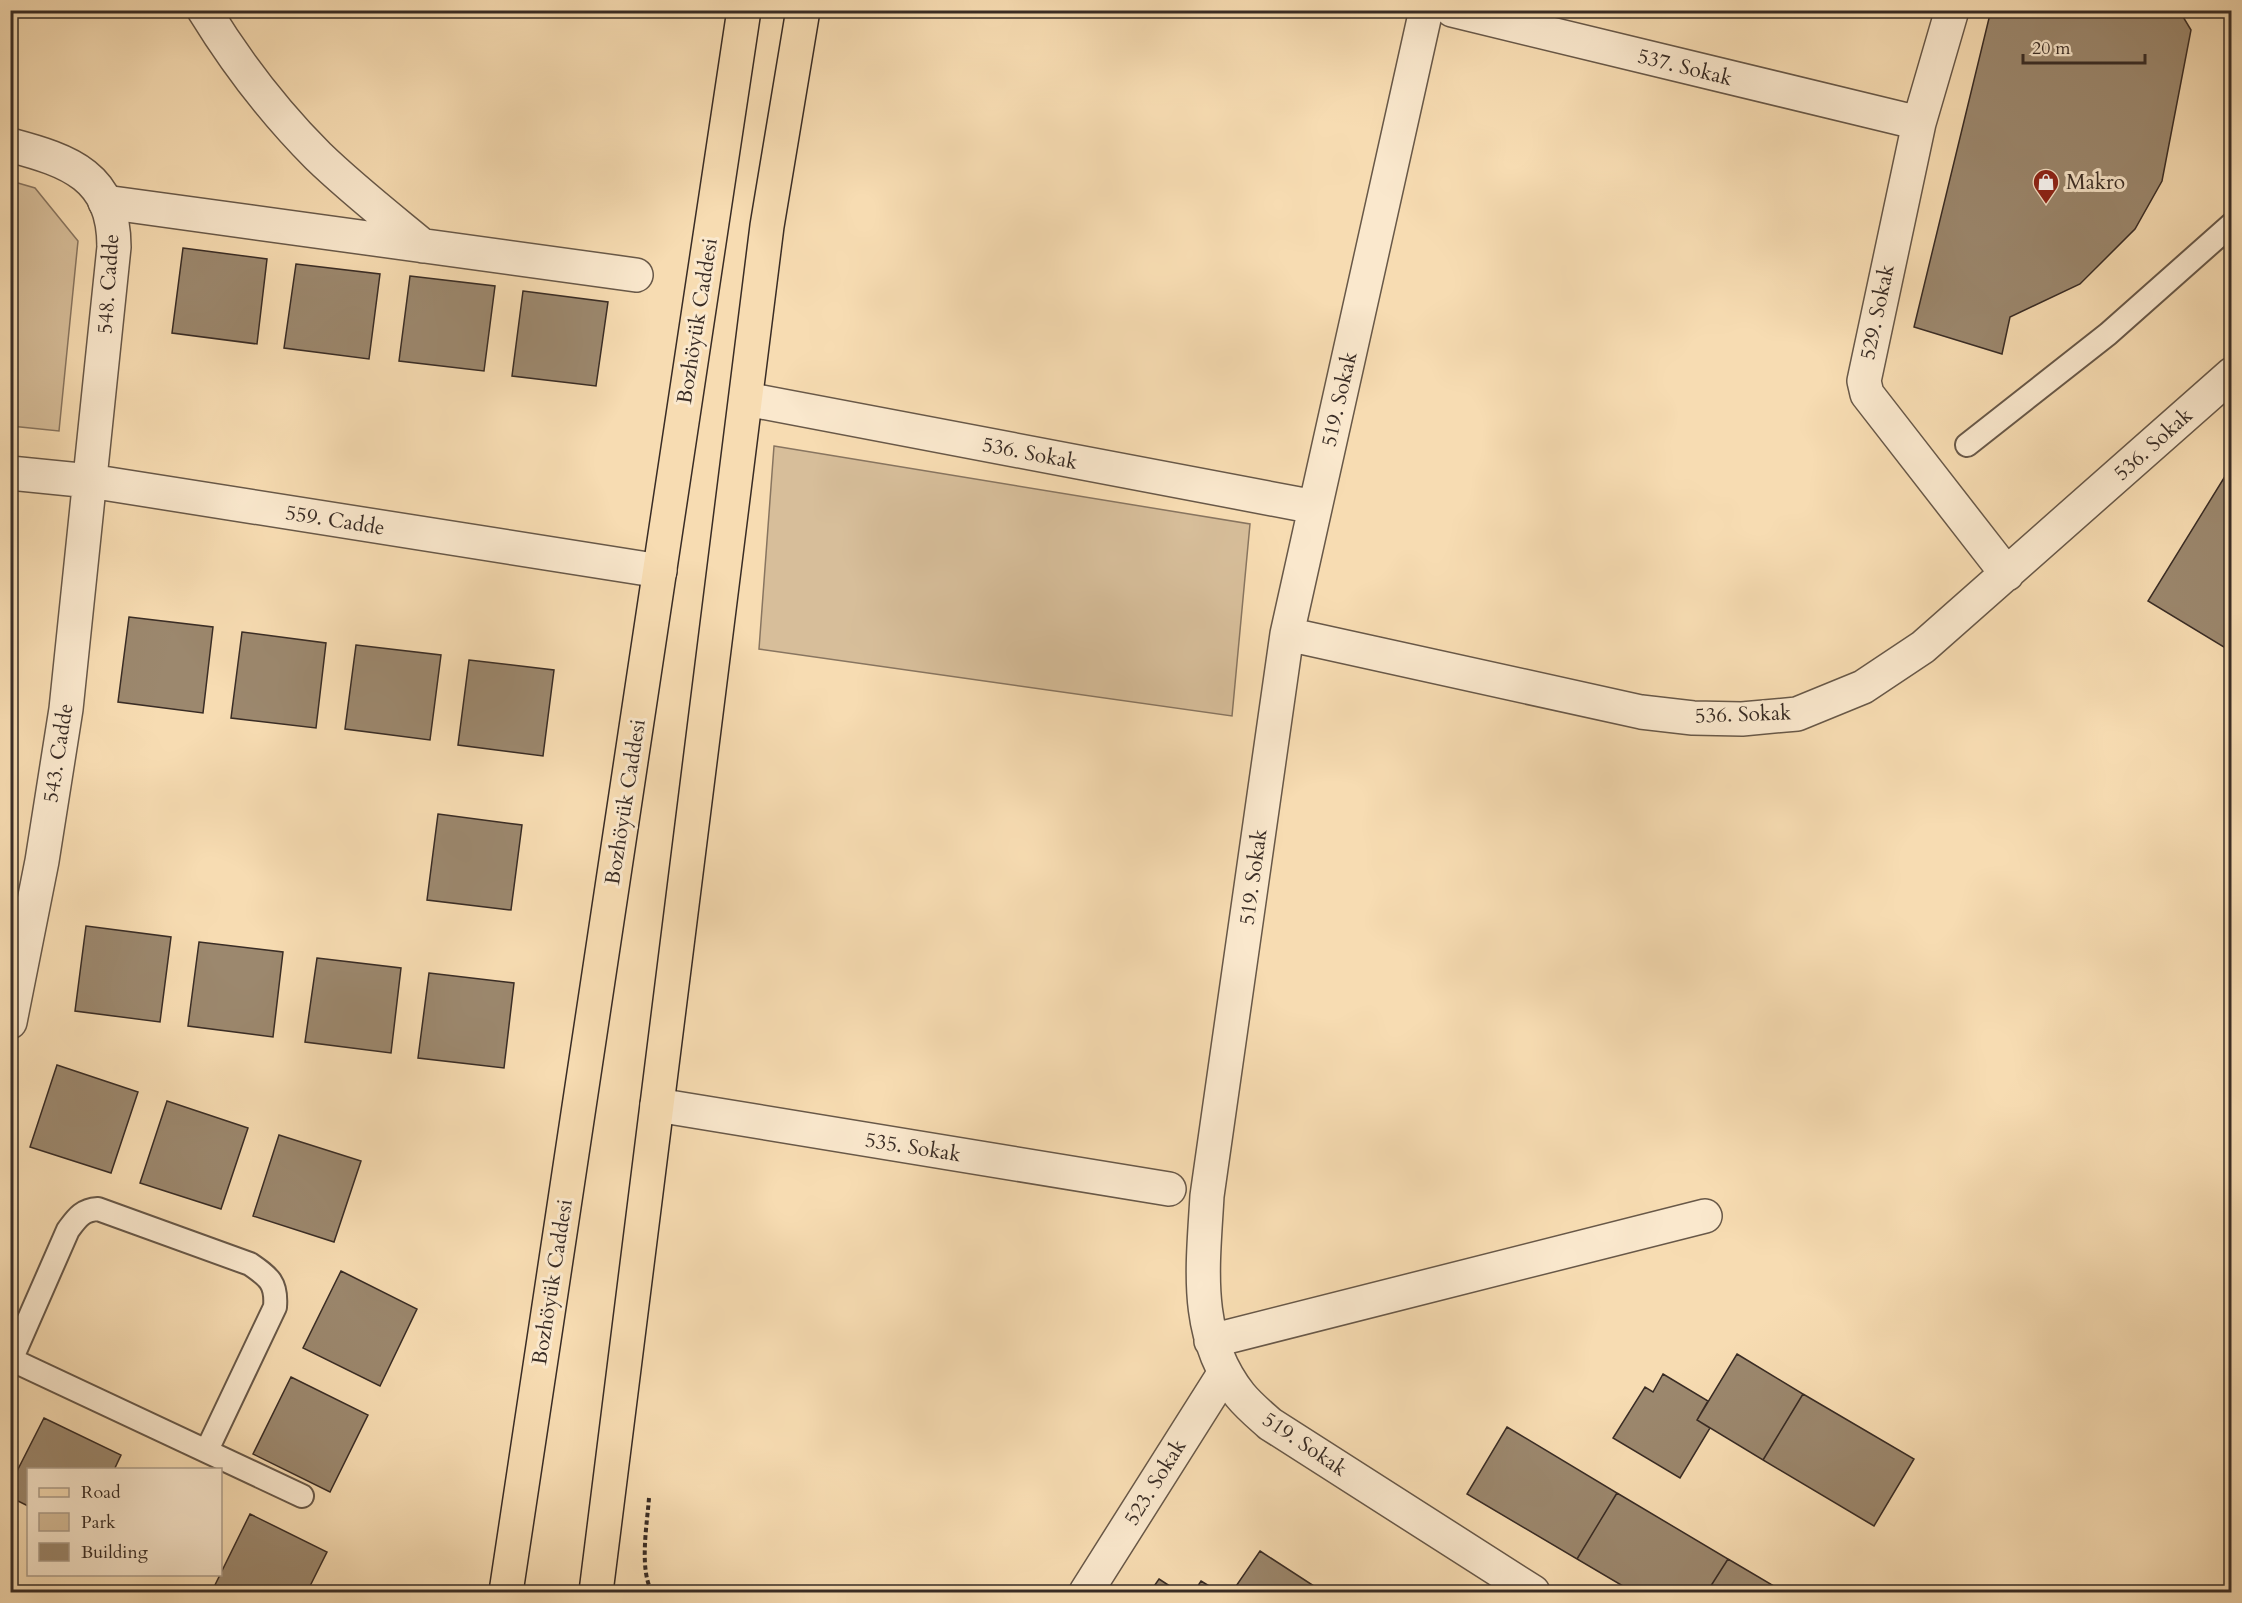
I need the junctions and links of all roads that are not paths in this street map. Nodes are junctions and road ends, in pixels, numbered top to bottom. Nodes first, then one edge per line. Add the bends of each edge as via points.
1 (204, 10) edge
2 (744, 10) edge
3 (803, 10) edge
4 (1426, 10) edge
5 (1452, 10) edge
6 (1953, 10) edge
7 (1919, 123) junction
8 (10, 145) edge
9 (105, 202) junction
10 (2232, 224) edge
11 (423, 246) junction
12 (636, 275) dead end
13 (2232, 374) edge
14 (746, 399) junction
15 (1967, 445) dead end
16 (10, 473) edge
17 (90, 481) junction
18 (1315, 507) junction
19 (660, 571) junction
20 (2007, 574) junction
21 (1287, 634) junction
22 (10, 1022) edge
23 (657, 1105) junction
24 (1169, 1189) dead end
25 (1705, 1216) dead end
26 (1211, 1341) junction
27 (11, 1359) edge
28 (1225, 1372) junction
29 (207, 1450) junction
30 (302, 1496) dead end
31 (506, 1593) edge
32 (596, 1593) edge
33 (1086, 1593) edge
34 (1533, 1593) edge

1 - 11 street via 255,82 317,155
2 - 19 main road, Bozhöyük Caddesi
3 - 14 main road via 767,226
4 - 18 street, 519. Sokak
5 - 7 street, 537. Sokak
6 - 7 street, 529. Sokak
7 - 20 street, 529. Sokak via 1864,381 1867,394
8 - 9 street, 548. Cadde via 72,165 90,180
9 - 11 street
9 - 17 street, 548. Cadde via 114,230 114,247
10 - 15 lane via 2108,334
11 - 12 street
13 - 20 street, 536. Sokak
14 - 18 street, 536. Sokak
14 - 23 main road
16 - 17 street, 559. Cadde
17 - 19 street, 559. Cadde
17 - 22 street, 543. Cadde via 66,708 42,861
18 - 21 street, 519. Sokak
19 - 31 main road, Bozhöyük Caddesi
20 - 21 street, 536. Sokak via 1923,647 1863,687 1797,714 1753,718 1694,718 1641,712
21 - 26 street, 519. Sokak via 1208,1196 1203,1274
23 - 24 street, 535. Sokak
23 - 32 main road
25 - 26 street
26 - 28 street, 519. Sokak
27 - 29 lane
27 - 29 lane via 69,1230 77,1217 88,1210 98,1209 250,1264 268,1277 276,1293 275,1307
28 - 33 street, 523. Sokak
28 - 34 street, 519. Sokak via 1241,1396 1270,1424
29 - 30 lane

